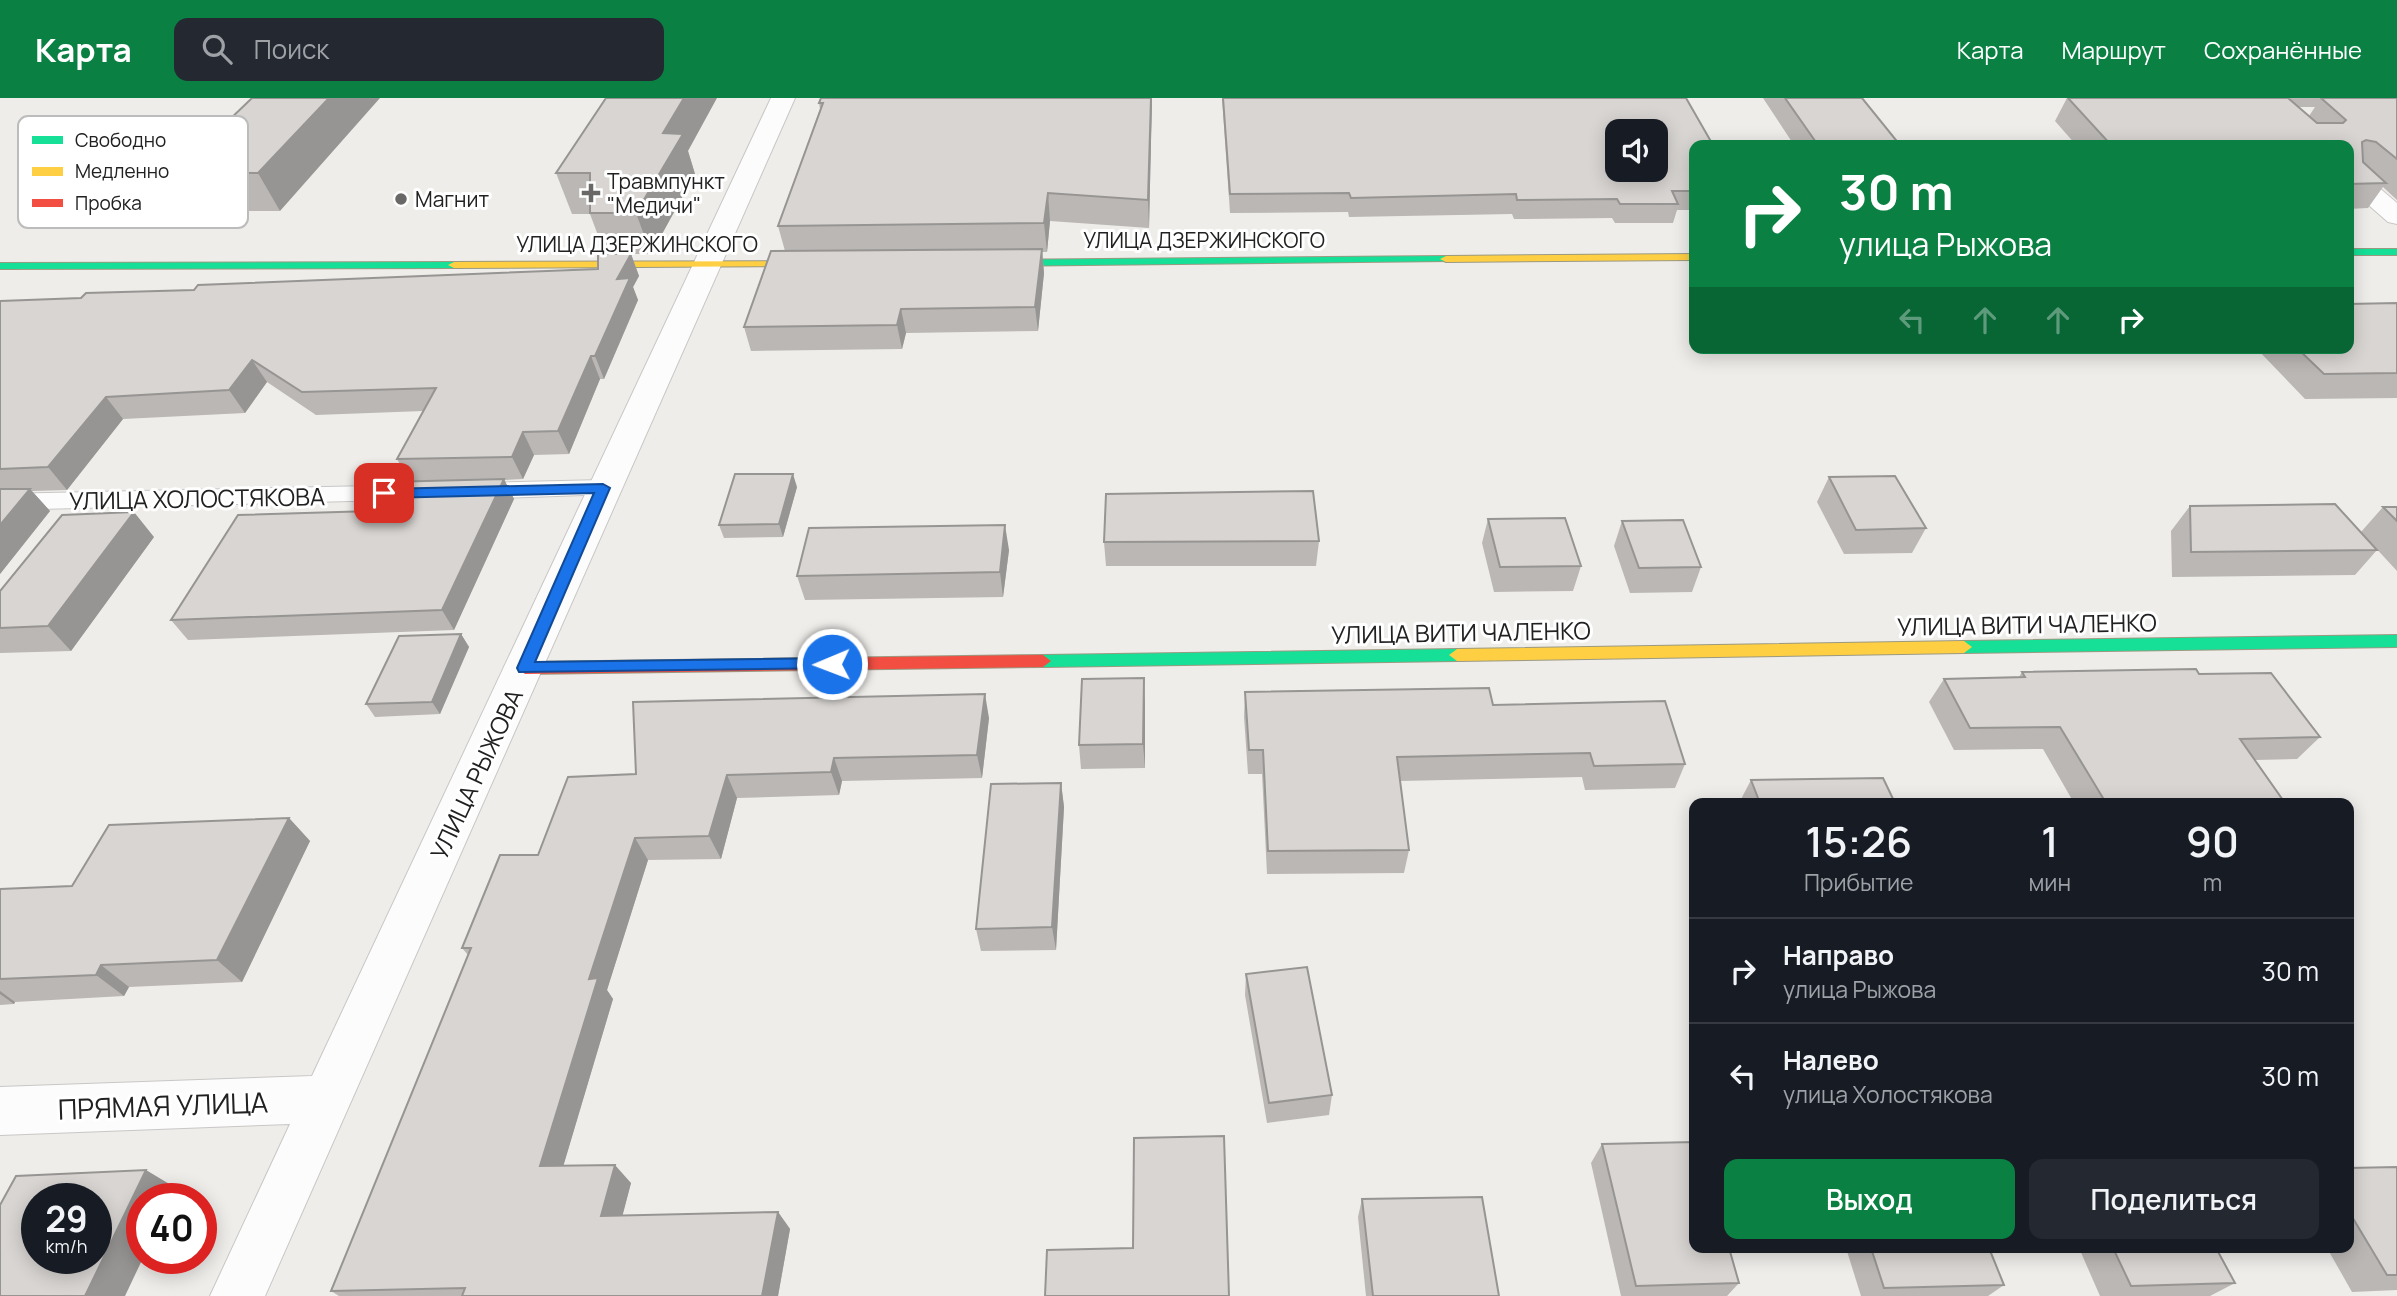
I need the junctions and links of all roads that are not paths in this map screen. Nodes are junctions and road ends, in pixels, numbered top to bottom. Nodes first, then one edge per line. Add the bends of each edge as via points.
1 (783, 98) edge
2 (2354, 179) edge
3 (2397, 216) edge
4 (2354, 252) edge
5 (2397, 252) edge
6 (1689, 257) edge
7 (970, 263) edge
8 (830, 264) edge
9 (705, 265) junction
10 (0, 266) edge
11 (603, 488) junction
12 (0, 502) edge
13 (2397, 641) edge
14 (525, 668) junction
15 (326, 1099) junction
16 (0, 1111) edge
17 (237, 1296) edge

1 - 9 street, УЛИЦА РЫЖОВА
2 - 3 street
4 - 5 street
6 - 7 street, УЛИЦА ДЗЕРЖИНСКОГО
8 - 9 street, УЛИЦА ДЗЕРЖИНСКОГО
9 - 10 street, УЛИЦА ДЗЕРЖИНСКОГО
9 - 11 street, УЛИЦА РЫЖОВА
11 - 12 lane, УЛИЦА ХОЛОСТЯКОВА
11 - 14 street, УЛИЦА РЫЖОВА
13 - 14 street, УЛИЦА ВИТИ ЧАЛЕНКО
14 - 15 street, УЛИЦА РЫЖОВА
15 - 16 street, ПРЯМАЯ УЛИЦА
15 - 17 street, УЛИЦА РЫЖОВА

